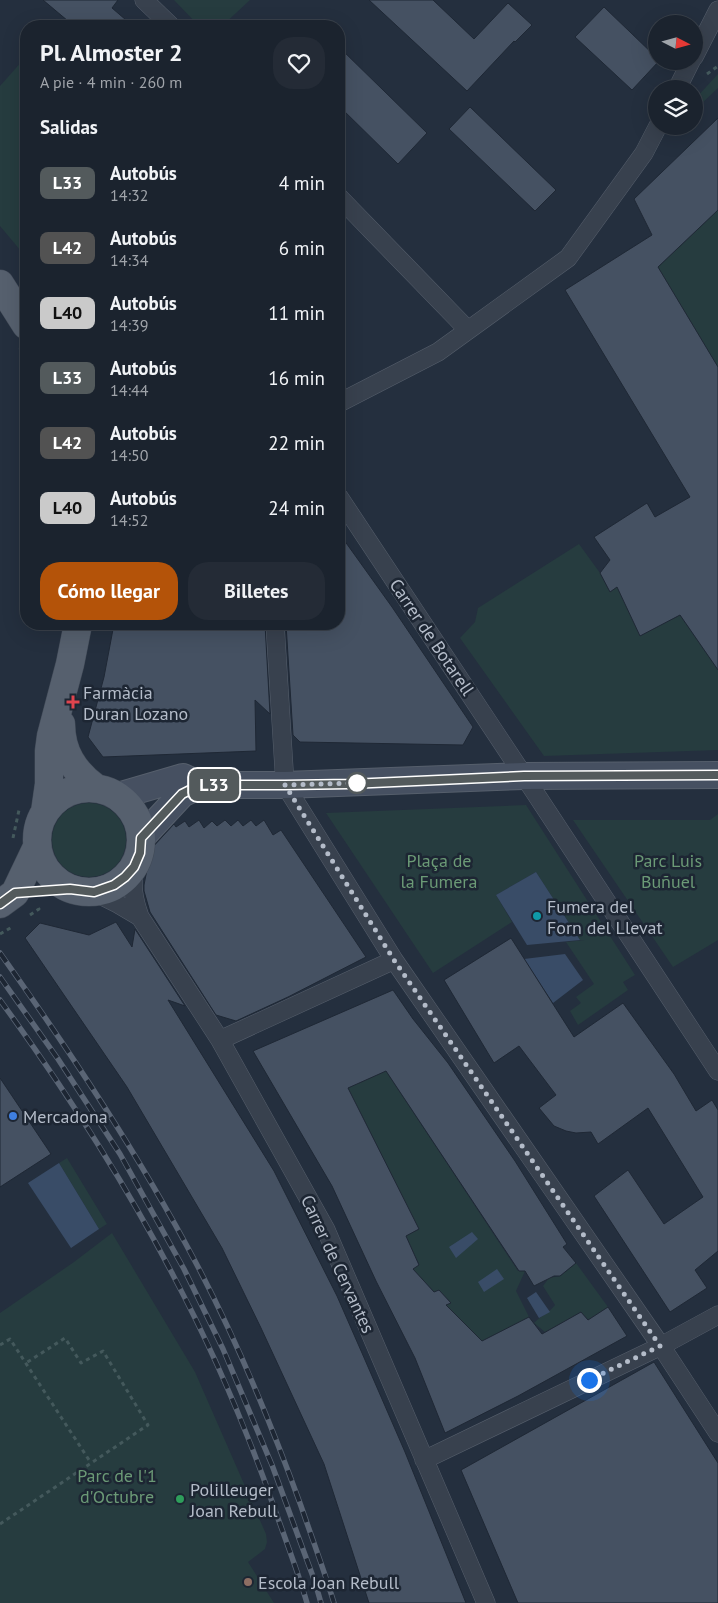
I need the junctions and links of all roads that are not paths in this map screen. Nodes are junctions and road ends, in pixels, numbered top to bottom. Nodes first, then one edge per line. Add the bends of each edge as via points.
1 (144, 0) edge
2 (718, 10) edge
3 (165, 20) edge
4 (703, 39) edge
5 (653, 135) edge
6 (345, 204) edge
7 (0, 284) edge
8 (20, 315) edge
9 (468, 330) junction
10 (345, 400) edge
11 (345, 506) edge
12 (77, 630) edge
13 (275, 630) edge
14 (62, 698) junction
15 (718, 775) edge
16 (524, 776) junction
17 (200, 785) junction
18 (285, 785) junction
19 (107, 792) junction
20 (45, 812) junction
21 (141, 838) junction
22 (36, 849) junction
23 (134, 867) junction
24 (82, 890) junction
25 (15, 904) edge
26 (140, 917) junction
27 (394, 960) junction
28 (220, 1040) junction
29 (718, 1071) edge
30 (718, 1315) edge
31 (660, 1346) junction
32 (718, 1433) edge
33 (424, 1460) junction
34 (486, 1603) edge

1 - 3 street
2 - 4 street
5 - 9 street via 644,153 568,258
6 - 9 street
7 - 8 main road
9 - 10 street via 438,352
11 - 16 street, Carrer de Botarell
12 - 14 main road
13 - 18 street
14 - 19 main road via 61,735 66,755 77,772
14 - 20 main road via 51,736
15 - 16 street
16 - 18 street
16 - 29 street, Carrer de Botarell
17 - 18 street
17 - 19 street via 183,777
17 - 21 street via 182,794
18 - 27 street
19 - 20 main road via 72,791 58,798
19 - 21 main road via 129,805 140,826
20 - 22 main road via 38,827
21 - 23 main road via 140,853
22 - 24 main road via 56,882
22 - 25 main road
23 - 24 main road via 114,885
23 - 26 street, Carrer de Cervantes via 132,890
24 - 25 main road
24 - 26 street, Carrer de Cervantes via 118,904
26 - 28 street, Carrer de Cervantes
27 - 28 street
27 - 31 street
28 - 33 street, Carrer de Cervantes via 326,1230
30 - 31 street
31 - 32 street
31 - 33 street
33 - 34 street, Carrer de Cervantes

